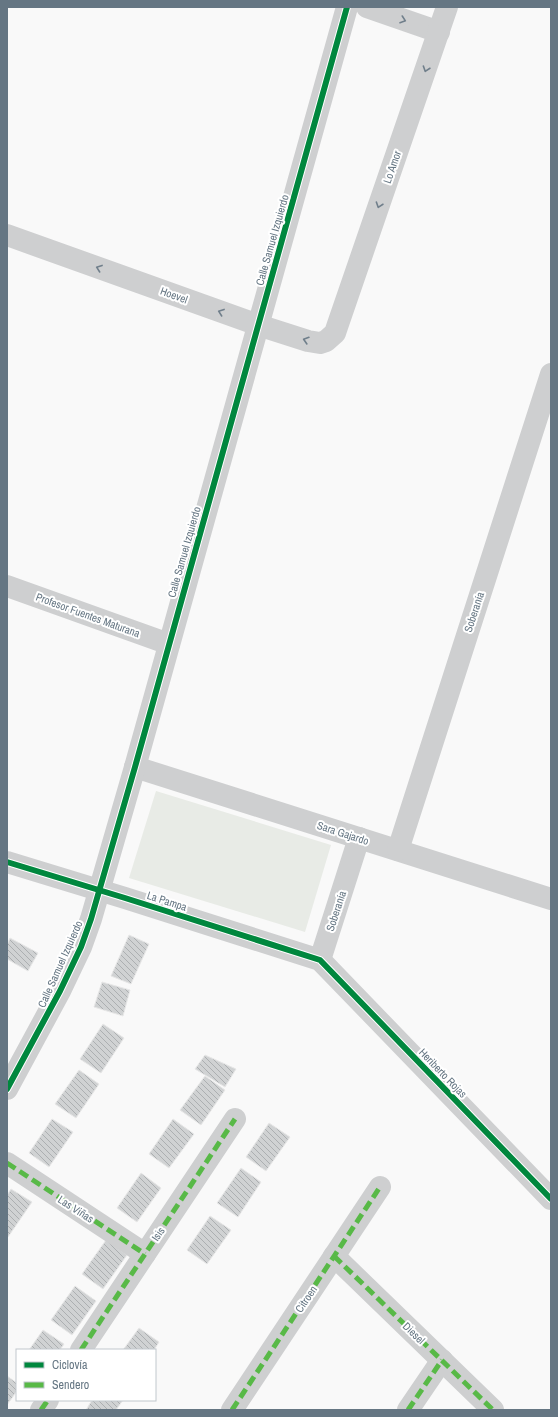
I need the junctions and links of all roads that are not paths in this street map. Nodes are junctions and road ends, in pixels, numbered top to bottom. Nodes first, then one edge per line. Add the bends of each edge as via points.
1 (347, 7) edge
2 (367, 7) edge
3 (447, 7) edge
4 (439, 32) junction
5 (7, 236) edge
6 (258, 325) junction
7 (337, 327) joint
8 (551, 374) edge
9 (7, 586) edge
10 (169, 644) junction
11 (135, 767) junction
12 (359, 838) junction
13 (398, 850) junction
14 (7, 862) edge
15 (100, 890) junction
16 (551, 899) edge
17 (320, 960) junction
18 (7, 1089) edge
19 (235, 1118) dead end
20 (7, 1164) edge
21 (380, 1187) dead end
22 (551, 1199) edge
23 (145, 1254) junction
24 (334, 1256) junction
25 (82, 1349) edge
26 (442, 1360) junction
27 (47, 1401) edge
28 (41, 1410) edge
29 (232, 1410) edge
30 (408, 1410) edge
31 (494, 1410) edge

1 - 6 street, Calle Samuel Izquierdo
2 -> 4 street
3 - 4 street, Lo Amor
4 -> 7 street, Lo Amor
6 -> 5 street, Hoevel
7 -> 6 street, Hoevel via 335,333 326,341 314,343
6 - 10 street, Calle Samuel Izquierdo
8 - 13 street, Soberanía
9 - 10 street, Profesor Fuentes Maturana
10 - 11 street, Calle Samuel Izquierdo
11 - 12 street, Sara Gajardo
11 - 15 street, Calle Samuel Izquierdo
12 - 13 street, Sara Gajardo
12 - 17 street, Soberanía
13 - 16 street, Sara Gajardo
14 - 15 street, La Pampa
15 - 17 street, La Pampa
15 - 18 street, Calle Samuel Izquierdo via 89,926 71,969
17 - 22 street, Heriberto Rojas
19 - 23 street, Isis
20 - 23 street, Las Viñas
21 - 24 street, Citroen
23 - 25 street, Isis
24 - 26 street, Diesel
24 - 29 street, Citroen
26 - 30 street
26 - 31 street, Diesel
27 - 28 street

